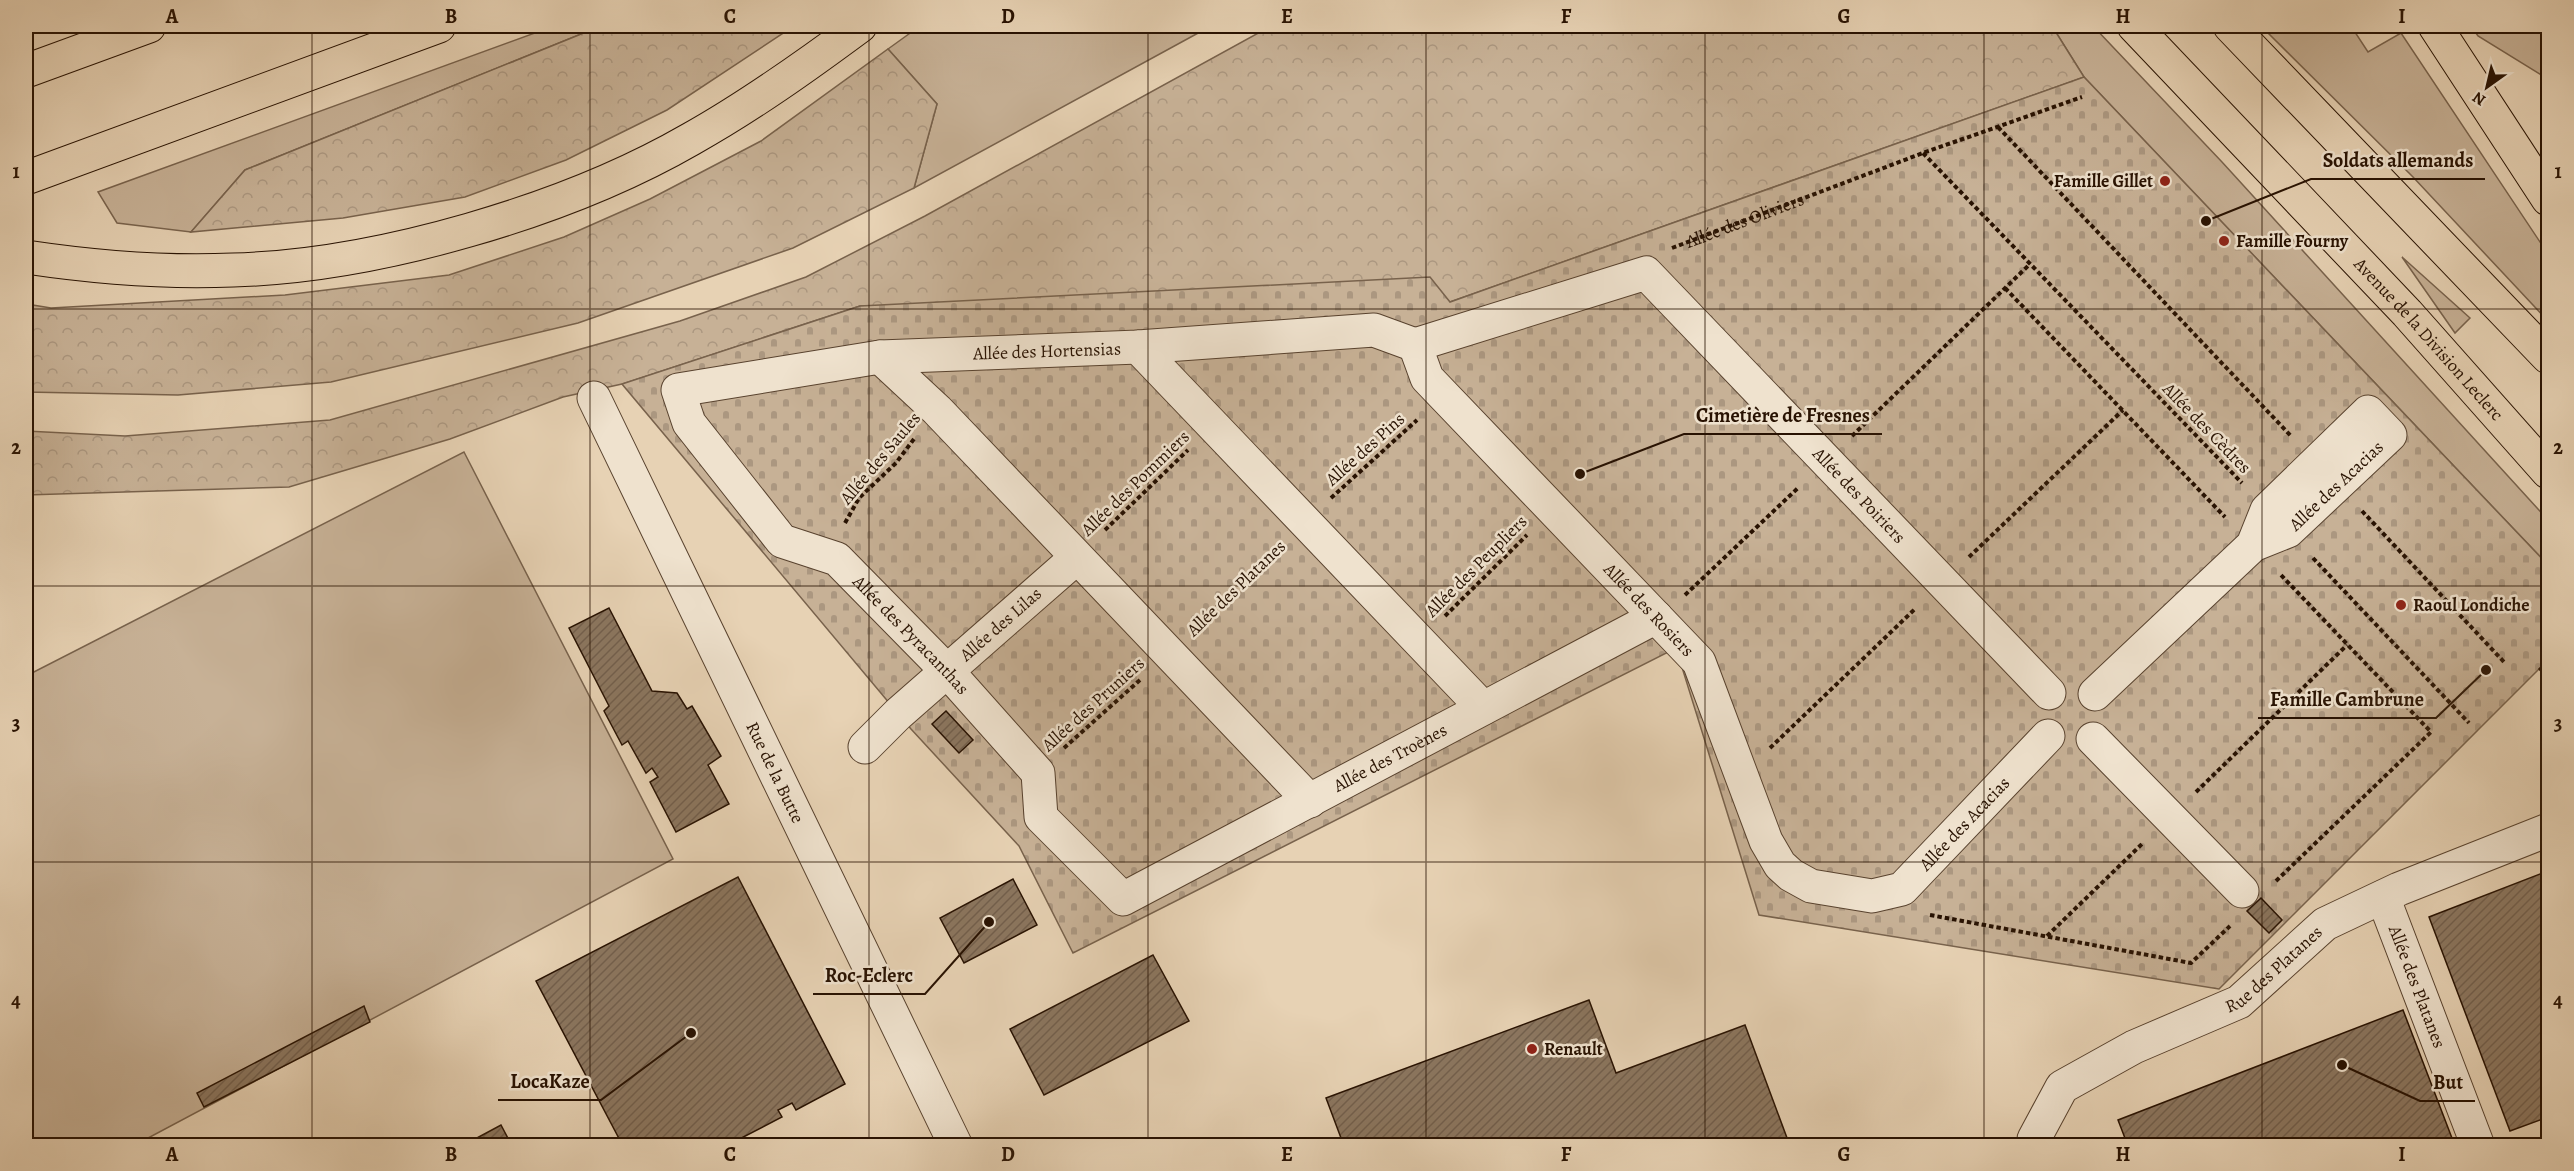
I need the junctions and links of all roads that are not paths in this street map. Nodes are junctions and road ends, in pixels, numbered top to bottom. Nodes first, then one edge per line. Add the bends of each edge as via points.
1 (149, 26) edge
2 (439, 26) edge
3 (860, 26) edge
4 (2134, 26) edge
5 (2230, 26) edge
6 (2435, 26) edge
7 (26, 71) edge
8 (26, 178) edge
9 (2548, 199) edge
10 (26, 257) edge
11 (1414, 345) junction
12 (1138, 347) junction
13 (880, 357) junction
14 (2548, 357) edge
15 (678, 390) joint
16 (594, 398) dead end
17 (2548, 472) edge
18 (2278, 521) junction
19 (1076, 558) junction
20 (1656, 617) junction
21 (948, 672) junction
22 (2049, 693) junction
23 (2095, 694) junction
24 (1483, 708) junction
25 (2048, 736) junction
26 (2093, 739) junction
27 (865, 747) dead end
28 (1310, 801) junction
29 (2548, 830) edge
30 (1872, 896) joint
31 (2383, 897) junction
32 (1123, 899) joint
33 (2248, 900) road end
34 (956, 1146) edge
35 (2035, 1146) edge
36 (2478, 1146) edge

1 - 7 highway
2 - 8 highway
3 - 10 highway via 690,140 542,206 466,230 309,263 233,270 126,268
4 - 17 highway, Avenue de la Division Leclerc via 2407,313
5 - 14 highway
6 - 9 highway
11 - 12 street, Allée des Hortensias via 1374,330
11 - 20 street, Allée des Rosiers via 1427,378
11 - 22 street, Allée des Poiriers via 1646,273
12 - 13 street, Allée des Hortensias
12 - 24 street
13 - 15 street, Allée des Hortensias
13 - 19 street via 937,410
15 - 21 street, Allée des Pyracanthas via 689,423 782,541 837,559
16 - 34 street, Rue de la Butte
18 - 18 street, Allée des Acacias via 2316,463 2368,412 2390,435 2338,486
18 - 23 street, Allée des Acacias
19 - 21 street, Allée des Lilas
19 - 28 street
20 - 24 street, Allée des Troènes
20 - 30 street, Allée des Rosiers via 1698,662 1766,841 1780,865 1811,886
21 - 27 street, Allée des Lilas
21 - 32 street, Allée des Pyracanthas via 1038,773 1041,817
22 - 23 street via 2067,683 2078,683
22 - 25 street via 2040,719
23 - 26 street via 2103,713
24 - 28 street, Allée des Troènes
25 - 26 street via 2067,746
25 - 30 street, Allée des Acacias via 1902,889
26 - 33 street
28 - 32 street, Allée des Troènes
29 - 31 street, Rue des Platanes
31 - 35 street, Rue des Platanes via 2325,924 2239,1002 2134,1047 2062,1087 2034,1139
31 - 36 street, Allée des Platanes

